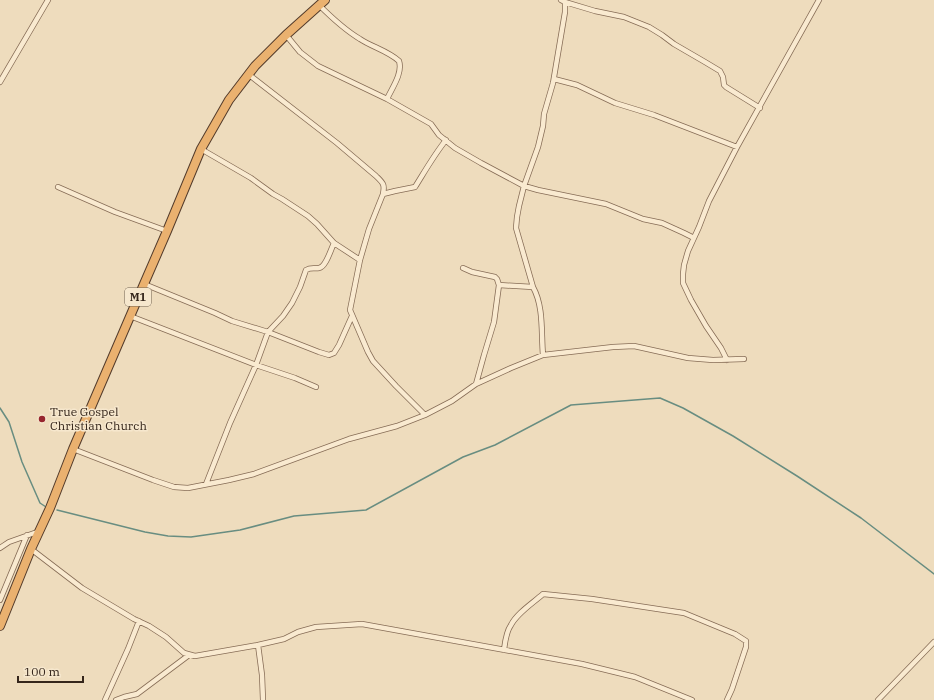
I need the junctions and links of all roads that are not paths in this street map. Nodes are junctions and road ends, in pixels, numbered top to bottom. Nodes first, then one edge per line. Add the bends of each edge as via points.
1 (48, 0) edge
2 (819, 0) edge
3 (563, 1) edge
4 (322, 3) edge
5 (286, 34) junction
6 (248, 74) junction
7 (554, 78) junction
8 (0, 82) edge
9 (387, 99) junction
10 (760, 108) junction
11 (446, 140) junction
12 (737, 147) junction
13 (201, 149) junction
14 (524, 186) junction
15 (58, 188) dead end
16 (383, 194) junction
17 (167, 231) junction
18 (694, 238) junction
19 (334, 243) junction
20 (360, 260) junction
21 (463, 268) dead end
22 (144, 284) junction
23 (499, 285) junction
24 (533, 287) junction
25 (130, 316) junction
26 (352, 316) junction
27 (268, 332) junction
28 (543, 355) junction
29 (744, 358) dead end
30 (727, 360) junction
31 (256, 365) junction
32 (476, 384) junction
33 (316, 386) dead end
34 (425, 415) junction
35 (73, 449) junction
36 (206, 484) junction
37 (40, 530) junction
38 (27, 535) junction
39 (0, 548) edge
40 (31, 549) junction
41 (0, 600) edge
42 (139, 621) junction
43 (0, 626) edge
44 (934, 642) edge
45 (258, 645) junction
46 (504, 650) junction
47 (189, 655) junction
48 (105, 700) edge
49 (116, 700) edge
50 (263, 700) edge
51 (692, 700) edge
52 (727, 700) edge
53 (878, 700) edge

1 - 8 street
2 - 10 street
3 - 7 street via 565,12
3 - 10 street via 624,17 649,27 720,71 726,87
4 - 5 highway, M1
4 - 9 street via 339,24 399,61 399,73
5 - 6 highway, M1
5 - 9 street via 300,52 318,66
6 - 13 highway, M1 via 229,100
6 - 16 street via 376,176 384,187
7 - 12 street
7 - 14 street via 538,147
9 - 11 street via 431,124
10 - 12 street
11 - 14 street via 455,148
11 - 16 street via 416,187
12 - 18 street via 708,201
13 - 17 highway, M1
13 - 19 street via 308,216
14 - 18 street via 606,204 643,219 662,223
14 - 24 street via 516,228
15 - 17 street
16 - 20 street
17 - 22 highway, M1
18 - 30 street via 684,265 683,283
19 - 20 street
19 - 27 street via 322,267 306,270 292,303
20 - 26 street via 350,305
21 - 23 street via 495,277
22 - 25 highway, M1
22 - 27 street via 232,322
23 - 24 street
23 - 32 street via 494,322
24 - 28 street via 540,307
25 - 31 street
25 - 35 highway, M1
26 - 27 street via 334,353 329,355
26 - 34 street via 373,361
27 - 31 street
28 - 30 street via 634,346 688,358
28 - 32 street
29 - 30 street
31 - 33 street
31 - 36 street
32 - 34 street
34 - 36 street via 397,426 349,439 254,474
35 - 36 street via 174,487 188,488
35 - 37 highway, M1
37 - 38 street
37 - 40 highway, M1
38 - 39 street
38 - 41 street
40 - 42 street via 82,588
40 - 43 highway, M1
42 - 47 street
42 - 48 street
44 - 53 street
45 - 46 street via 316,627 362,624
45 - 47 street
45 - 50 street
46 - 51 street via 635,676
46 - 52 street via 510,625 543,594 684,613 746,641
47 - 49 street via 137,694

